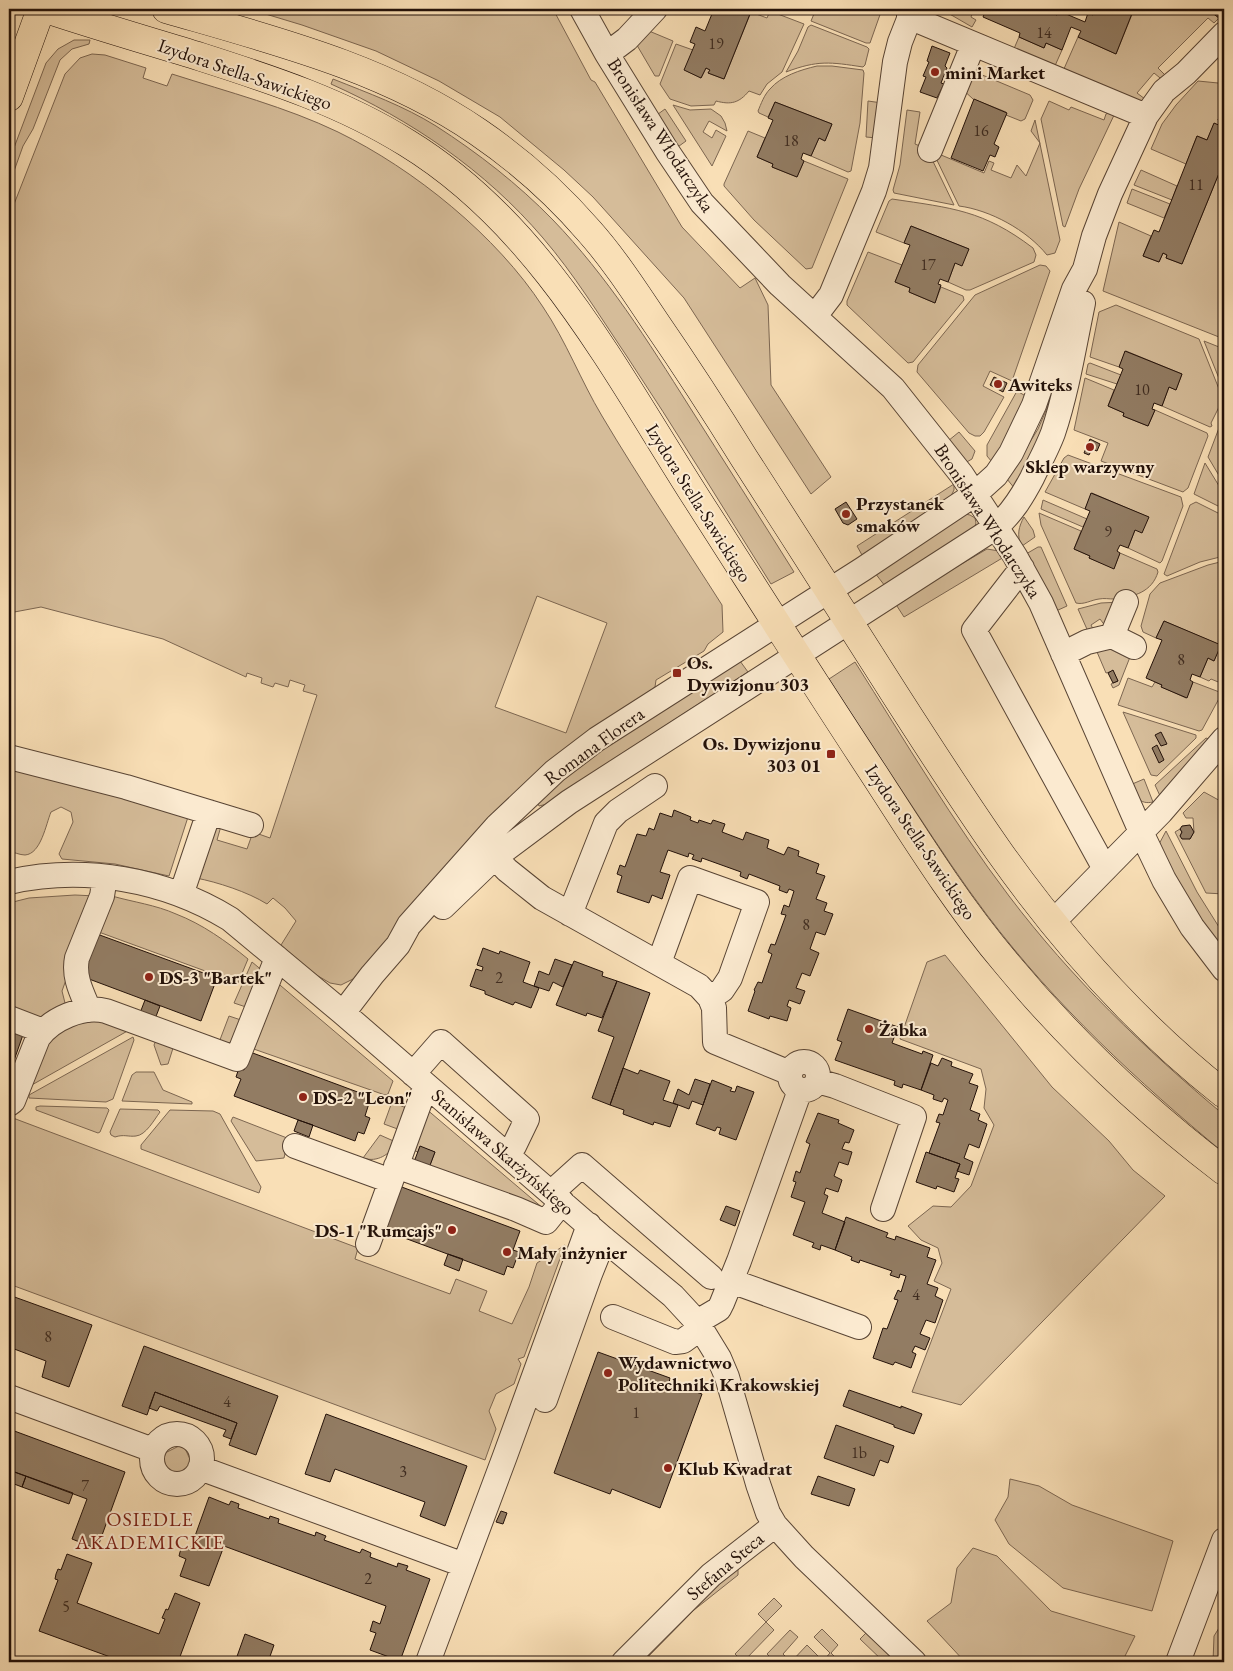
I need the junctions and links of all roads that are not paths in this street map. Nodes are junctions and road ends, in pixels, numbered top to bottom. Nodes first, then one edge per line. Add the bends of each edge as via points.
1 (41, 9) edge
2 (46, 9) edge
3 (166, 9) edge
4 (582, 9) edge
5 (655, 9) edge
6 (911, 13) edge
7 (1224, 34) edge
8 (973, 44) junction
9 (608, 54) junction
10 (9, 98) edge
11 (1146, 116) junction
12 (930, 150) dead end
13 (1085, 270) junction
14 (815, 316) junction
15 (975, 494) junction
16 (996, 527) junction
17 (1022, 568) junction
18 (828, 590) junction
19 (1126, 602) dead end
20 (848, 622) junction
21 (776, 623) junction
22 (1112, 636) junction
23 (1134, 647) dead end
24 (1062, 654) junction
25 (797, 655) junction
26 (1224, 738) edge
27 (9, 757) edge
28 (654, 786) dead end
29 (209, 812) junction
30 (251, 824) dead end
31 (1142, 832) junction
32 (494, 857) junction
33 (1105, 869) junction
34 (105, 877) junction
35 (9, 882) edge
36 (181, 895) junction
37 (570, 914) junction
38 (1053, 922) junction
39 (277, 958) junction
40 (659, 963) junction
41 (1224, 969) edge
42 (710, 998) junction
43 (89, 1010) junction
44 (343, 1013) junction
45 (9, 1018) edge
46 (43, 1031) junction
47 (420, 1080) junction
48 (802, 1081) junction
49 (1224, 1094) edge
50 (9, 1104) edge
51 (295, 1146) dead end
52 (507, 1155) junction
53 (1224, 1171) edge
54 (393, 1173) junction
55 (556, 1197) junction
56 (883, 1209) dead end
57 (596, 1232) junction
58 (368, 1244) dead end
59 (721, 1279) junction
60 (613, 1317) dead end
61 (699, 1325) junction
62 (859, 1327) dead end
63 (9, 1397) edge
64 (545, 1400) dead end
65 (153, 1450) junction
66 (200, 1468) junction
67 (774, 1525) junction
68 (1224, 1540) edge
69 (464, 1565) junction
70 (428, 1662) edge
71 (624, 1662) edge
72 (914, 1662) edge
73 (1178, 1662) edge

1 - 10 main road
2 - 21 main road, Izydora Stella-Sawickiego via 276,81 344,108 408,143 478,197 528,247 581,316
3 - 18 main road, Izydora Stella-Sawickiego via 279,42 390,83 480,133 539,180 590,232 636,292
4 - 9 street, Bronisława Włodarczyka
5 - 9 street
6 - 8 street
6 - 14 street via 900,42 881,168 874,192 831,295
7 - 11 street via 1164,91
8 - 11 street
8 - 12 street
9 - 14 street, Bronisława Włodarczyka via 702,203 780,285
11 - 13 street via 1110,194
13 - 15 street, Romana Florera via 1074,288 1044,380 1011,452 996,474
13 - 16 street, Romana Florera via 1085,291 1062,404 1052,435 1018,502
14 - 15 street, Bronisława Włodarczyka via 893,388
15 - 16 street, Bronisława Włodarczyka
15 - 18 street, Romana Florera
16 - 17 street, Bronisława Włodarczyka
16 - 20 street, Romana Florera
17 - 24 street, Bronisława Włodarczyka
17 - 33 street via 974,630
18 - 20 main road, Izydora Stella-Sawickiego
18 - 21 street, Romana Florera
19 - 22 street
20 - 25 street, Romana Florera
20 - 38 main road, Izydora Stella-Sawickiego via 1000,854
21 - 25 main road, Izydora Stella-Sawickiego
21 - 32 street, Romana Florera via 581,750 555,771 497,826
22 - 23 street
22 - 24 street
24 - 31 street, Bronisława Włodarczyka
25 - 32 street, Romana Florera via 569,802
25 - 53 main road, Izydora Stella-Sawickiego via 945,882 1005,962 1108,1073
26 - 31 street
27 - 29 street
28 - 37 street via 606,823
29 - 30 street
29 - 36 street
31 - 33 street
31 - 41 street, Bronisława Włodarczyka via 1174,899
32 - 37 street via 536,893
32 - 44 street, Romana Florera via 417,932 398,945
33 - 38 street
34 - 35 street, Stanisława Skarżyńskiego via 48,876
34 - 36 street, Stanisława Skarżyńskiego via 129,880
34 - 43 street via 102,896 75,966 78,984
36 - 39 street, Stanisława Skarżyńskiego via 230,919
37 - 40 street
38 - 49 main road, Izydora Stella-Sawickiego via 1145,1024
39 - 43 street via 237,1059 106,1011
39 - 44 street, Stanisława Skarżyńskiego
40 - 42 street via 699,986
40 - 42 street via 690,878 758,902 730,978 722,990
42 - 48 street via 714,1008 715,1042
43 - 46 street via 63,1018
44 - 47 street, Stanisława Skarżyńskiego
45 - 46 street
46 - 50 street
47 - 52 street, Stanisława Skarżyńskiego
47 - 52 street via 440,1042 527,1119
47 - 54 street
48 - 56 street via 835,1086 914,1116
48 - 59 street
51 - 54 street
52 - 55 street, Stanisława Skarżyńskiego
54 - 55 street via 546,1222
54 - 58 street
55 - 57 street, Stanisława Skarżyńskiego
55 - 59 street via 582,1165
57 - 61 street, Stanisława Skarżyńskiego via 673,1296
57 - 64 street via 590,1274
57 - 69 street
59 - 61 street via 719,1309
59 - 62 street
60 - 61 street via 675,1342 683,1341
61 - 67 street, Stanisława Skarżyńskiego via 727,1377 758,1484
63 - 65 street
65 - 66 street via 155,1470 168,1482 186,1482
65 - 66 street via 160,1440 183,1435 197,1445 202,1456
66 - 69 street
67 - 71 street, Stefana Steca via 711,1575
67 - 72 street, Stefana Steca via 798,1552
68 - 73 street
69 - 70 street

